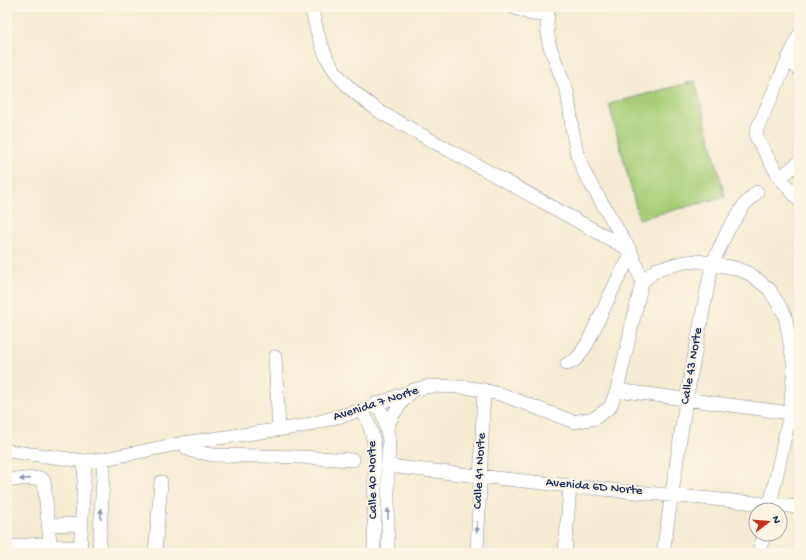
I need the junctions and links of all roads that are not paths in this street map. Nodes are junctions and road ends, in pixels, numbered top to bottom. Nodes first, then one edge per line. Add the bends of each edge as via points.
1 (311, 7) edge
2 (513, 7) edge
3 (547, 11) edge
4 (799, 35) edge
5 (788, 58) junction
6 (799, 70) edge
7 (799, 162) edge
8 (780, 178) junction
9 (757, 192) dead end
10 (799, 200) edge
11 (631, 252) junction
12 (712, 264) junction
13 (642, 282) junction
14 (275, 356) dead end
15 (567, 364) dead end
16 (413, 390) junction
17 (484, 390) junction
18 (617, 390) junction
19 (686, 400) junction
20 (377, 403) junction
21 (362, 410) junction
22 (795, 413) edge
23 (387, 428) junction
24 (279, 429) junction
25 (183, 443) junction
26 (7, 451) edge
27 (104, 459) junction
28 (353, 460) dead end
29 (85, 461) junction
30 (388, 466) junction
31 (479, 477) junction
32 (7, 480) edge
33 (161, 482) dead end
34 (570, 486) junction
35 (672, 494) junction
36 (771, 502) edge
37 (748, 504) edge
38 (788, 507) edge
39 (799, 507) edge
40 (82, 524) junction
41 (48, 525) junction
42 (762, 542) edge
43 (7, 547) edge
44 (50, 550) edge
45 (80, 551) edge
46 (100, 553) edge
47 (155, 553) edge
48 (374, 553) edge
49 (388, 553) edge
50 (476, 553) edge
51 (565, 553) edge
52 (663, 553) edge
53 (759, 553) edge

1 - 11 street via 329,62 339,78 362,99 382,113
2 - 3 street via 531,14
3 - 11 street via 549,44 567,92 577,154 585,174
4 - 5 street
5 - 6 street
5 - 8 street via 756,136
7 - 8 street
8 - 10 street
9 - 12 street, Calle 43 Norte via 744,205 728,230
11 - 13 street
11 - 15 street via 586,344 579,356
12 - 13 street via 685,262 657,269
12 - 19 street, Calle 43 Norte
12 - 22 street via 750,274 769,289 785,315 794,366
13 - 18 street, Avenida 7 Norte
14 - 24 street
16 - 17 street, Avenida 7 Norte via 430,386 463,386
16 - 20 street, Avenida 7 Norte
16 - 23 street, Calle 40 Norte via 396,408
17 - 18 street, Avenida 7 Norte via 574,422 595,418 610,407
17 - 31 street, Calle 41 Norte
18 - 19 street
19 - 22 street
19 - 35 street, Calle 43 Norte
20 - 21 street, Avenida 7 Norte
20 - 23 street, Calle 40 Norte
21 - 24 street, Avenida 7 Norte via 304,426
21 - 48 street, Calle 40 Norte via 368,420 375,449
22 - 36 street
23 - 30 street, Calle 40 Norte
24 - 25 street, Avenida 7 Norte
25 - 27 street, Avenida 7 Norte
25 - 28 street via 192,451 212,455
26 - 29 street, Avenida 7 Norte
27 - 29 street, Avenida 7 Norte
46 -> 27 street
29 - 40 street
30 - 31 street, Avenida 6D Norte
49 -> 30 street, Calle 40 Norte
31 - 34 street, Avenida 6D Norte
31 -> 50 street, Calle 41 Norte
41 -> 32 street via 42,479
33 - 47 street
34 - 35 street, Avenida 6D Norte
34 - 51 street
35 - 37 street, Avenida 6D Norte
35 - 52 street, Calle 43 Norte
38 - 39 street, Avenida 6D Norte
40 - 41 street
40 - 45 street
41 - 44 street
42 - 53 street
43 - 44 street via 39,544
44 - 45 street

